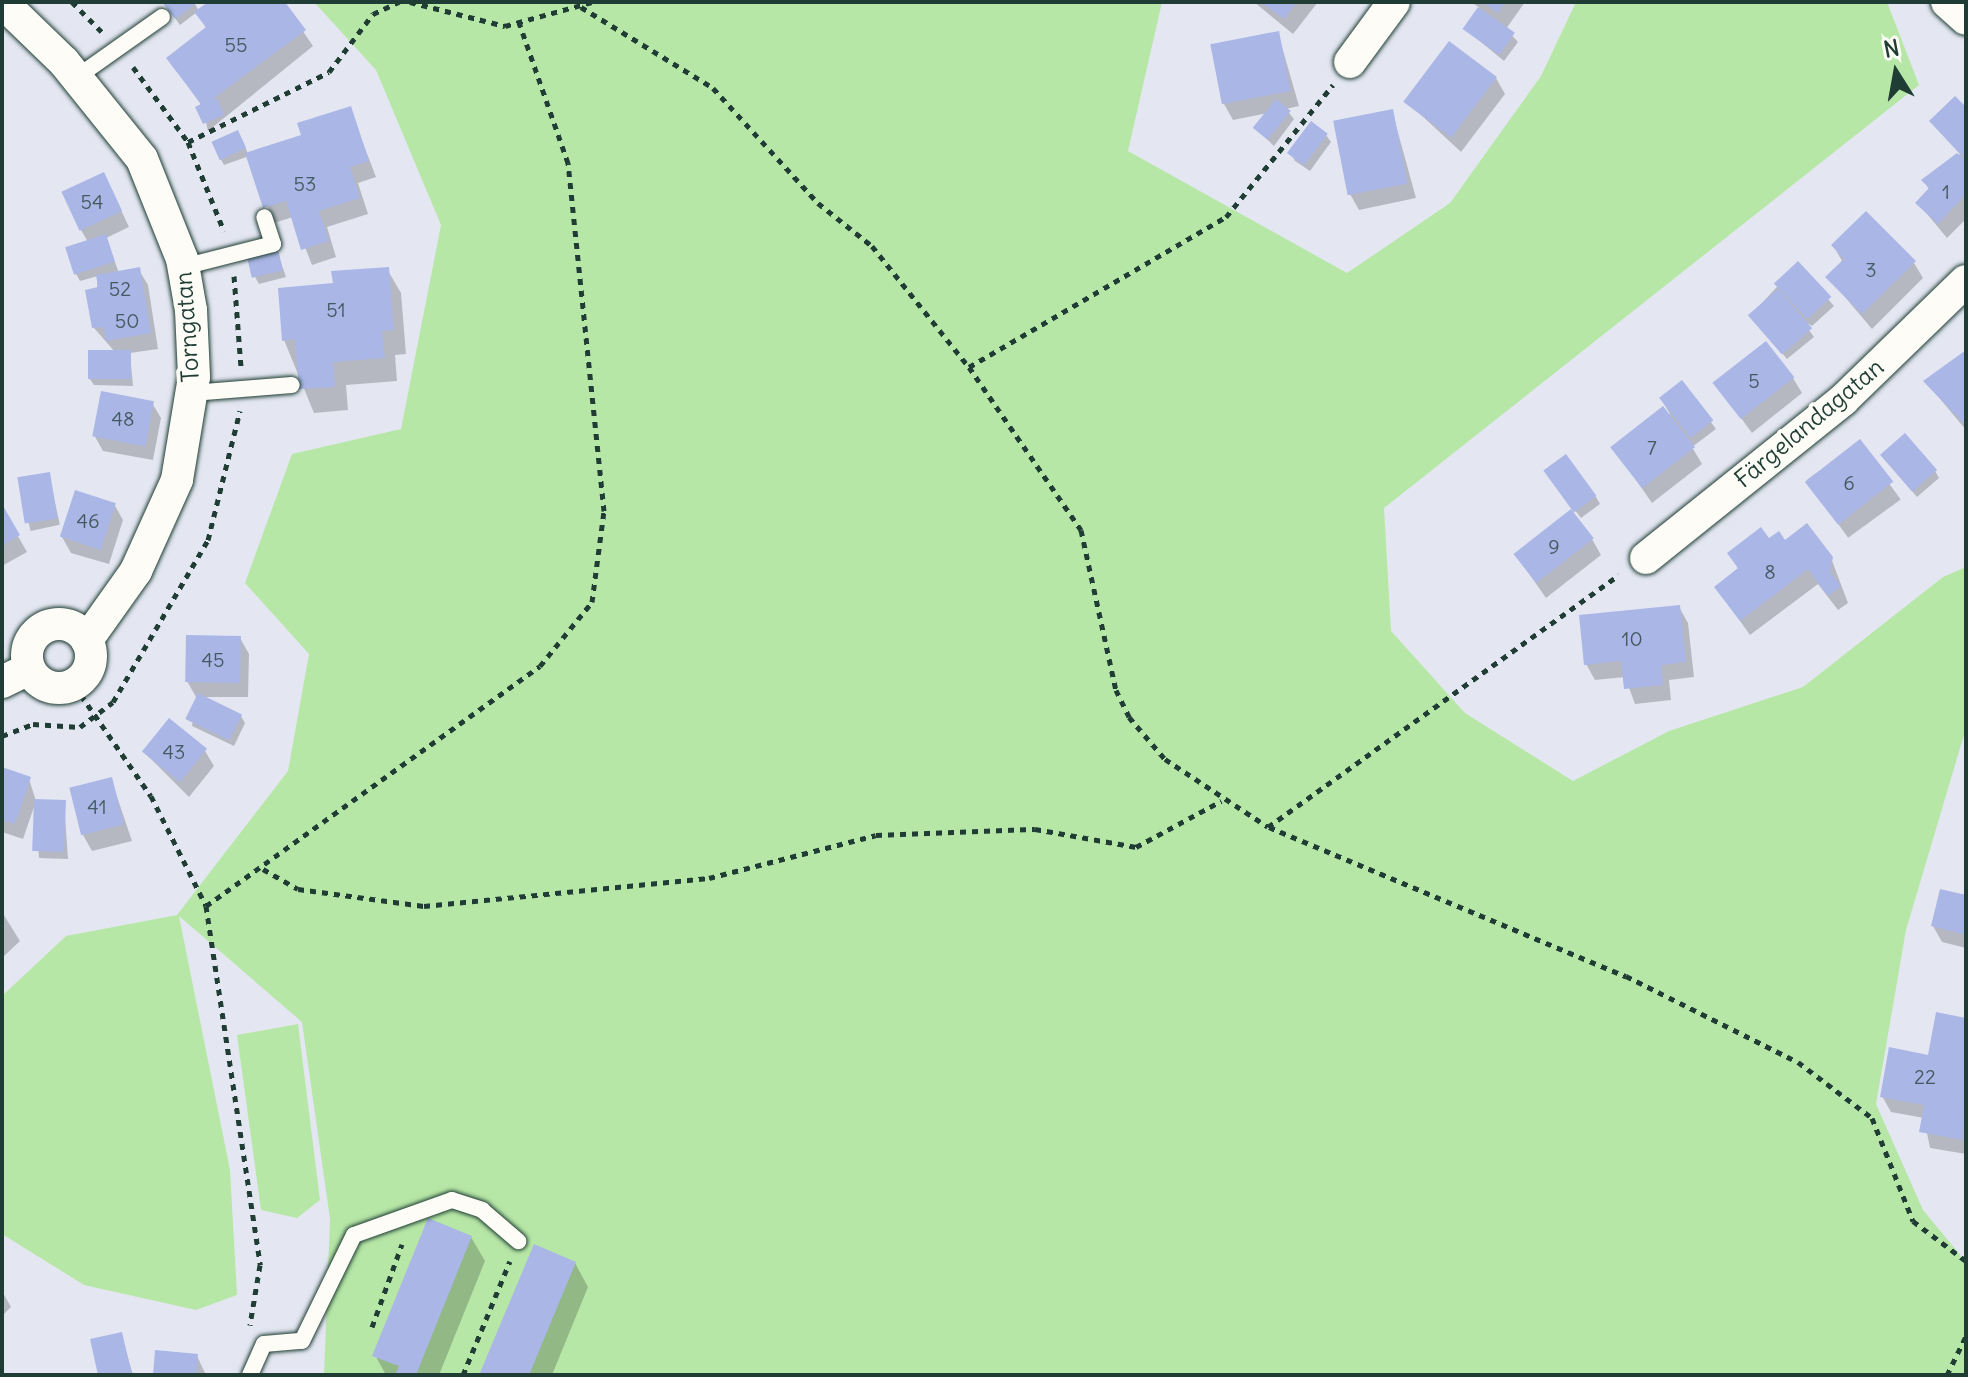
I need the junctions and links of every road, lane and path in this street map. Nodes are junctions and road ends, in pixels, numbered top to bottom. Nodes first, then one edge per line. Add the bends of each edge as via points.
1 (2, 2) edge
2 (399, 2) edge
3 (410, 2) edge
4 (592, 2) edge
5 (1394, 2) edge
6 (1947, 2) edge
7 (436, 4) edge
8 (581, 7) junction
9 (162, 17) dead end
10 (1966, 19) edge
11 (519, 22) junction
12 (1350, 62) joint
13 (77, 77) junction
14 (188, 142) dead end
15 (264, 217) dead end
16 (183, 267) junction
17 (1966, 281) edge
18 (969, 367) junction
19 (292, 385) dead end
20 (192, 393) junction
21 (1646, 558) joint
22 (87, 640) junction
23 (16, 676) edge
24 (74, 685) junction
25 (1221, 801) junction
26 (1268, 827) junction
27 (263, 869) junction
28 (206, 906) junction
29 (401, 1212) junction
30 (518, 1241) joint
31 (1966, 1261) edge
32 (372, 1327) dead end
33 (247, 1335) dead end
34 (1966, 1336) edge
35 (250, 1375) edge
36 (463, 1375) edge
37 (1947, 1375) edge

1 - 13 street, Torngatan
2 - 14 path via 373,14 329,72
3 - 7 path
4 - 8 path
5 - 12 street
6 - 10 street
7 - 11 path via 489,25
8 - 11 path
8 - 18 path via 713,88 818,203 872,246
9 - 13 lane
11 - 27 path via 568,163 604,511 592,602 540,666
12 - 18 path via 1226,217
13 - 16 street, Torngatan via 142,159
15 - 16 lane via 273,244
16 - 20 street, Torngatan
17 - 21 street, Färgelandagatan via 1843,400
18 - 25 path via 1081,530 1116,690 1129,717 1165,759
19 - 20 lane
20 - 22 street, Torngatan via 177,480 159,529
21 - 26 path
22 - 23 street via 70,626 49,625 32,638
22 - 24 street via 88,670
23 - 24 street via 53,688
24 - 28 path via 151,796
25 - 26 path
25 - 27 path via 1136,847 1035,829 876,835 709,878 424,906 298,889
26 - 31 path via 1626,976 1798,1062 1872,1118 1913,1221
27 - 28 path
28 - 33 path via 260,1265 260,1299
29 - 30 lane via 452,1200 482,1210
29 - 32 path via 404,1237
29 - 35 lane via 354,1235 302,1341 264,1344
30 - 36 path
34 - 37 path

